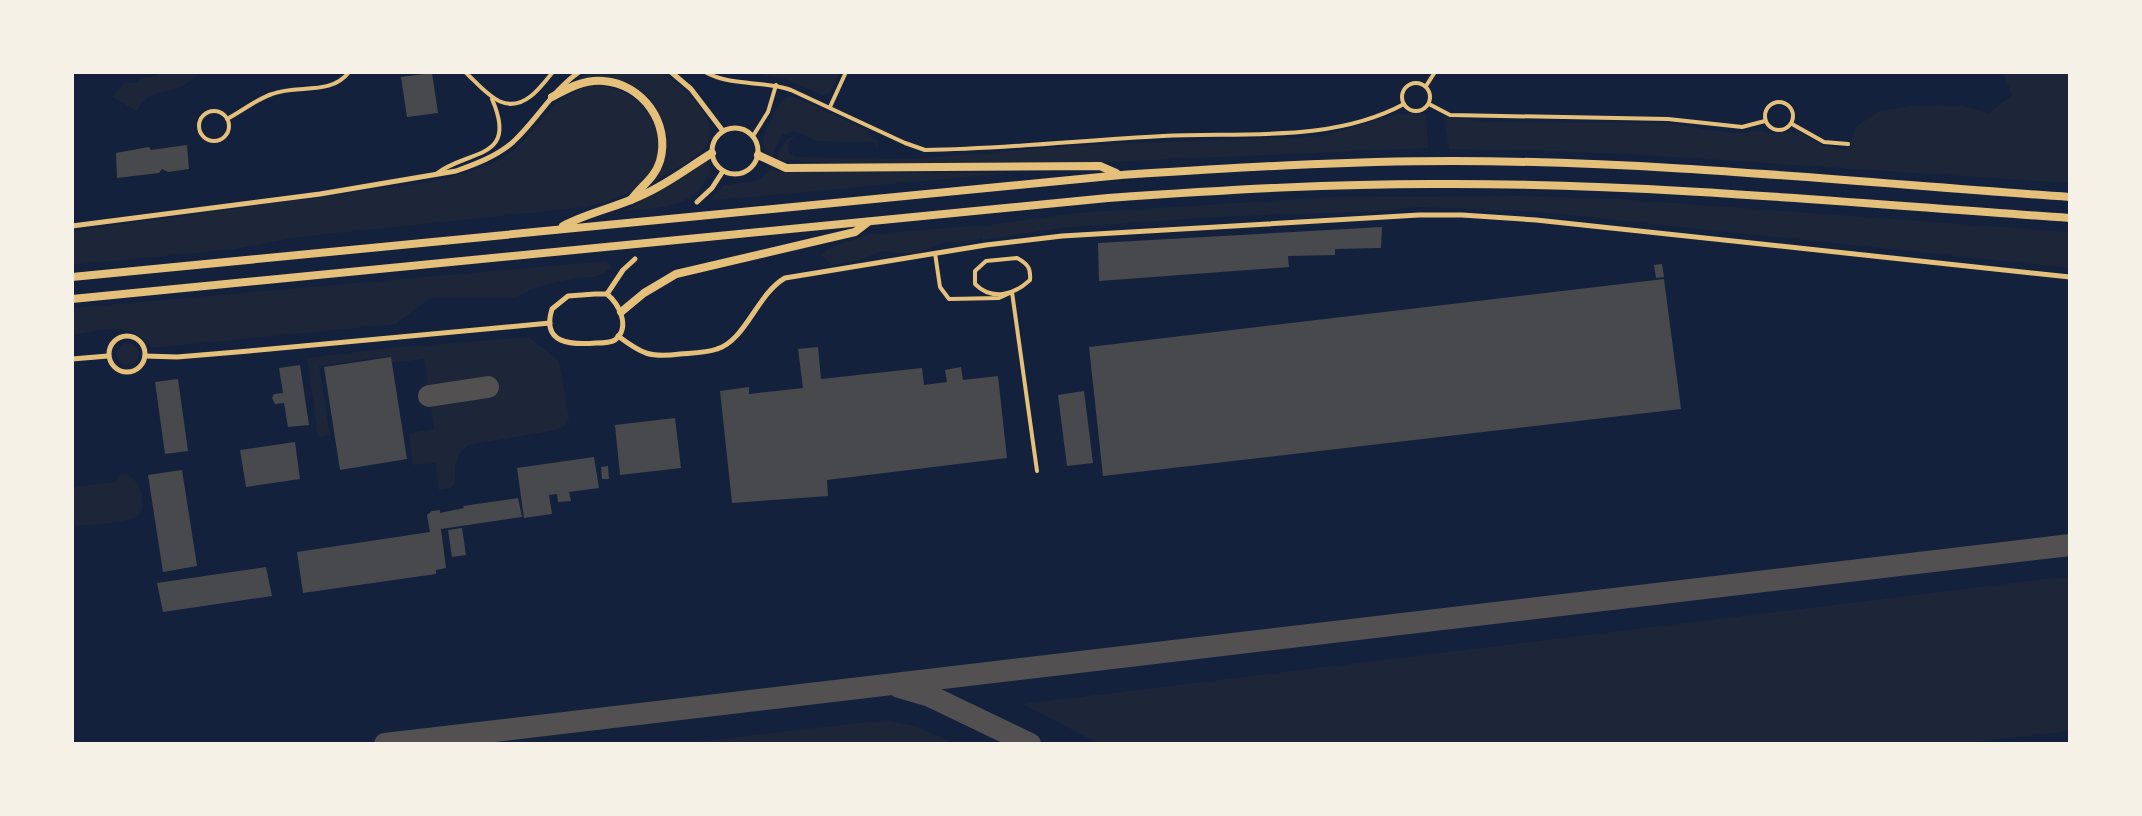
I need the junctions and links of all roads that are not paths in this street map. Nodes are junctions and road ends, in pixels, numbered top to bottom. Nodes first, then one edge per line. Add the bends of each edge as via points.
1 (349, 72) edge
2 (465, 72) edge
3 (553, 72) edge
4 (579, 72) edge
5 (671, 72) edge
6 (705, 72) edge
7 (846, 72) edge
8 (1435, 72) edge
9 (776, 85) junction
10 (1426, 86) junction
11 (552, 97) junction
12 (492, 99) junction
13 (1404, 104) junction
14 (1429, 104) junction
15 (830, 107) junction
16 (227, 119) junction
17 (1765, 121) junction
18 (1791, 124) junction
19 (723, 131) junction
20 (753, 136) junction
21 (1848, 144) dead end
22 (712, 153) junction
23 (758, 155) junction
24 (723, 171) junction
25 (1121, 175) junction
26 (435, 176) junction
27 (2070, 197) edge
28 (631, 200) junction
29 (697, 202) dead end
30 (2070, 218) edge
31 (869, 221) junction
32 (72, 226) edge
33 (559, 229) junction
34 (935, 253) junction
35 (635, 259) dead end
36 (72, 277) edge
37 (2070, 277) edge
38 (1012, 292) junction
39 (607, 294) junction
40 (72, 299) edge
41 (621, 312) junction
42 (550, 323) junction
43 (618, 336) junction
44 (108, 356) junction
45 (145, 356) junction
46 (72, 359) edge
47 (1037, 471) dead end

1 - 16 street via 332,86 271,94
2 - 12 street
3 - 12 street via 522,101 501,104
4 - 11 street
5 - 19 street
6 - 9 street via 734,82
7 - 15 street
8 - 10 street
9 - 15 street
9 - 20 street
10 - 13 street via 1410,84 1403,93
10 - 14 street
11 - 26 street via 504,149 476,165
11 - 28 highway via 574,86 604,81 628,87 645,100 661,133 660,160
12 - 26 street via 500,124 495,142 486,152
13 - 14 street via 1416,111
13 - 15 street via 1319,131 925,150
14 - 17 street via 1450,115 1668,119 1742,127
16 - 16 street via 211,112 202,119 200,131 209,140 221,140 229,131
17 - 18 street via 1777,130
17 - 18 street via 1766,110 1780,102 1793,112
18 - 21 street via 1824,142
19 - 20 street via 739,128
19 - 22 street
20 - 23 street
22 - 24 street
22 - 28 highway
23 - 24 street via 745,172
23 - 25 highway via 786,168 1100,166
24 - 29 street
25 - 27 highway via 1283,164 1456,161 1625,166
25 - 33 highway
26 - 32 street
28 - 33 highway via 585,214
30 - 31 highway via 1624,189 1452,184 1233,189
31 - 40 highway
31 - 41 highway via 855,232 676,274
33 - 36 highway
34 - 37 street via 1119,232 1462,215
34 - 38 street via 940,287 949,299 999,298
34 - 43 street via 785,278 766,292 719,349 656,356
35 - 39 street
38 - 38 street via 985,292 975,284 975,271 986,261 1017,258 1027,263 1030,280
38 - 47 street
39 - 41 street
39 - 42 street via 562,299 552,309
41 - 43 street
42 - 43 street via 567,345 611,342
42 - 45 street
44 - 45 street via 115,369 130,373
44 - 45 street via 116,339 130,336 141,343
44 - 46 street

